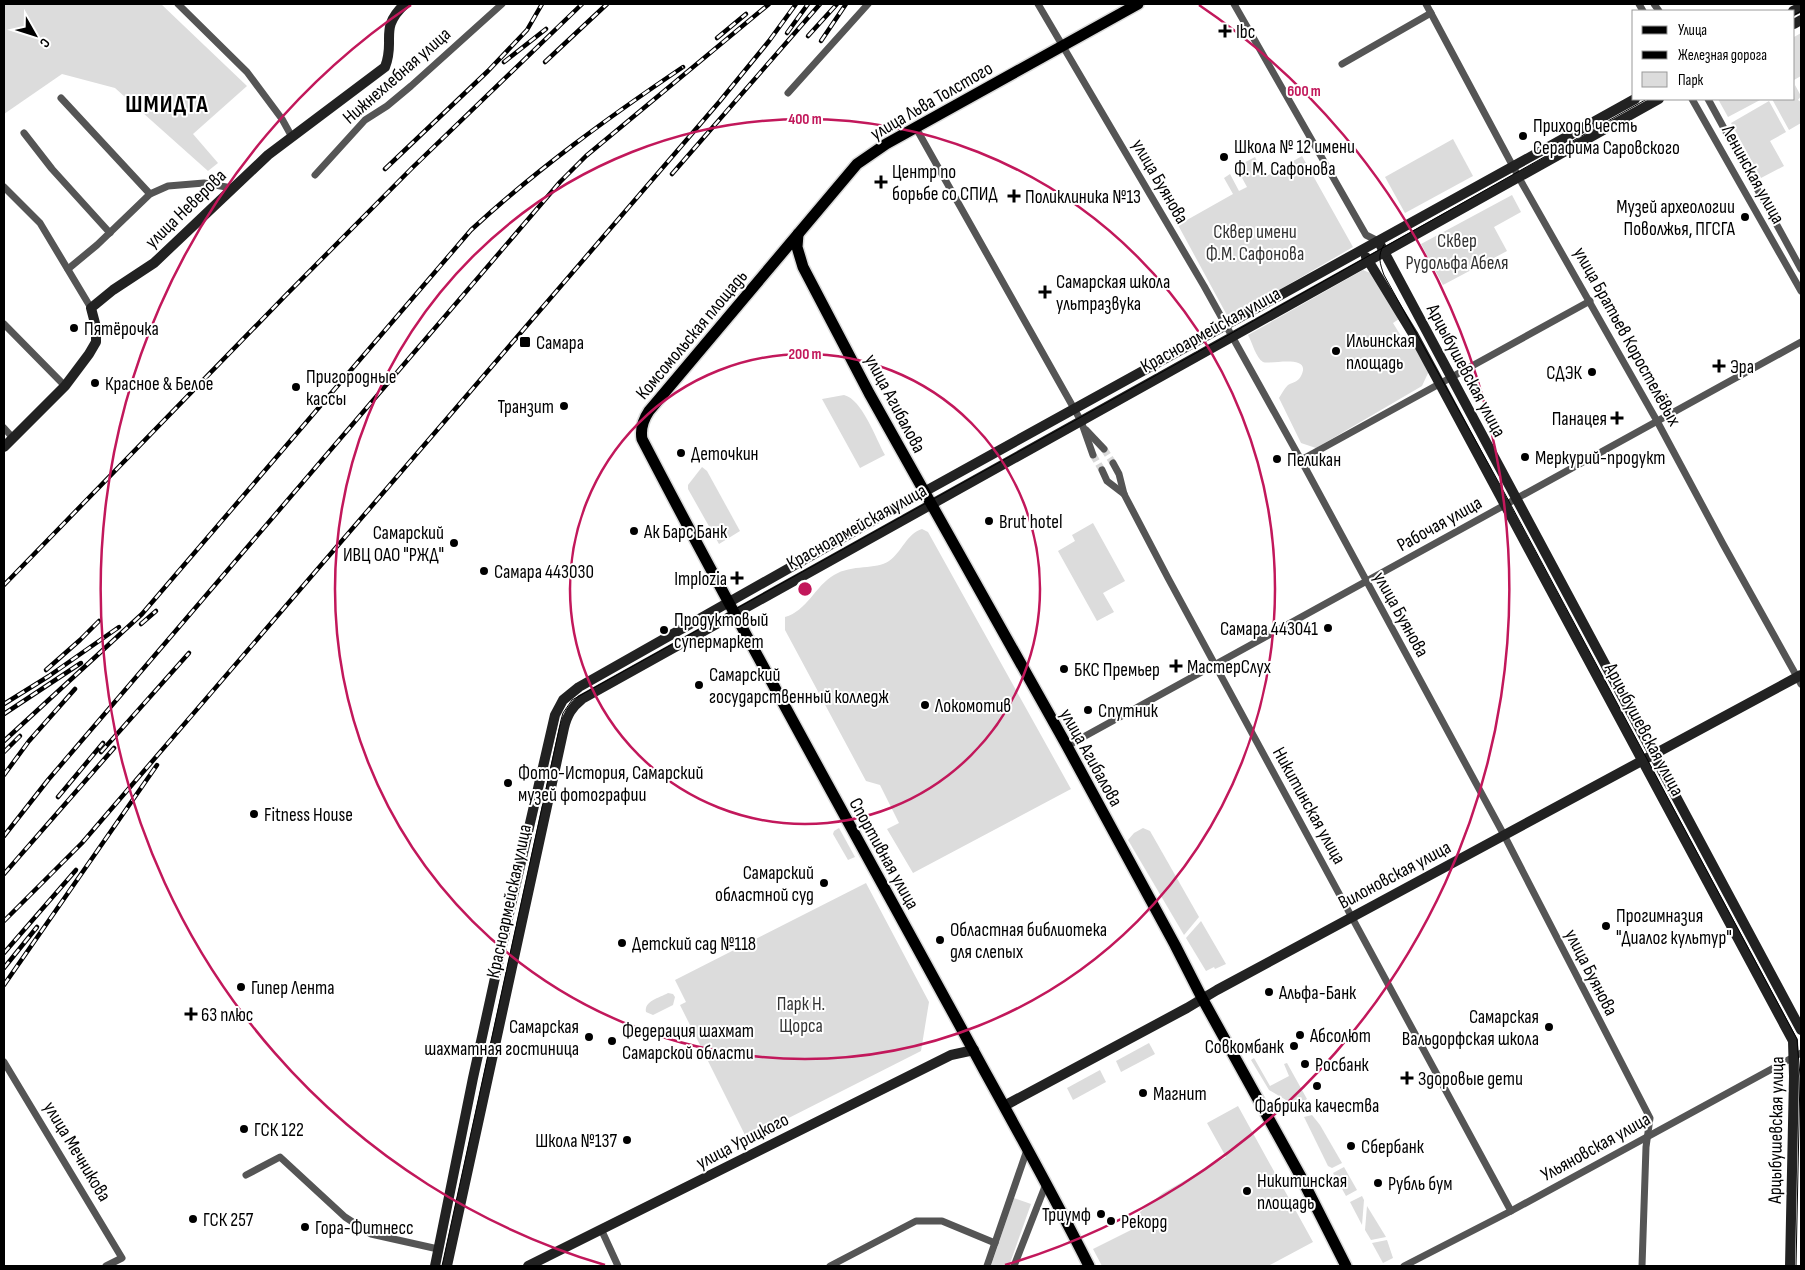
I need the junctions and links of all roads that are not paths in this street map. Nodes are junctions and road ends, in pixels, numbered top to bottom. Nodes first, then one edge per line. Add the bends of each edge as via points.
1 (178, 4) edge
2 (406, 4) edge
3 (502, 4) edge
4 (868, 4) edge
5 (1038, 4) edge
6 (1138, 4) edge
7 (1234, 4) edge
8 (1426, 4) edge
9 (1431, 13) junction
10 (1063, 46) junction
11 (1342, 64) dead end
12 (788, 93) dead end
13 (61, 98) dead end
14 (1632, 100) edge
15 (1657, 100) edge
16 (1693, 100) edge
17 (1709, 100) edge
18 (916, 128) junction
19 (24, 133) dead end
20 (292, 137) junction
21 (1513, 166) junction
22 (315, 175) dead end
23 (1519, 177) junction
24 (4, 187) edge
25 (232, 188) junction
26 (150, 194) junction
27 (110, 233) junction
28 (798, 234) junction
29 (1366, 235) junction
30 (1378, 241) junction
31 (1363, 249) junction
32 (1384, 252) junction
33 (1368, 261) junction
34 (772, 264) junction
35 (803, 266) junction
36 (68, 269) junction
37 (1801, 269) edge
38 (1801, 291) edge
39 (1590, 301) junction
40 (91, 308) junction
41 (4, 324) edge
42 (1226, 325) junction
43 (1232, 337) junction
44 (1801, 342) edge
45 (1452, 378) junction
46 (1440, 384) junction
47 (65, 386) junction
48 (1074, 409) junction
49 (1658, 421) junction
50 (1083, 424) junction
51 (4, 428) edge
52 (13, 438) junction
53 (4, 447) edge
54 (1104, 449) tunnel mouth
55 (1093, 455) tunnel mouth
56 (651, 456) joint
57 (1301, 460) junction
58 (1113, 463) tunnel mouth
59 (1102, 470) tunnel mouth
60 (924, 492) junction
61 (1124, 494) junction
62 (1516, 499) junction
63 (931, 504) junction
64 (1505, 505) junction
65 (1366, 582) junction
66 (729, 602) junction
67 (735, 614) junction
68 (1215, 665) junction
69 (1800, 679) edge
70 (1066, 746) junction
71 (1654, 755) junction
72 (1643, 761) junction
73 (1504, 835) junction
74 (1352, 917) junction
75 (1202, 998) junction
76 (1801, 1030) edge
77 (974, 1050) junction
78 (1799, 1056) edge
79 (4, 1062) edge
80 (1004, 1106) junction
81 (1648, 1135) junction
82 (1028, 1149) junction
83 (246, 1175) dead end
84 (1046, 1184) junction
85 (1511, 1210) junction
86 (601, 1230) junction
87 (995, 1243) junction
88 (438, 1249) junction
89 (106, 1266) edge
90 (434, 1266) edge
91 (447, 1266) edge
92 (528, 1266) edge
93 (618, 1266) edge
94 (830, 1266) edge
95 (987, 1266) edge
96 (1014, 1266) edge
97 (1089, 1266) edge
98 (1346, 1266) edge
99 (1404, 1266) edge
100 (1642, 1266) edge
101 (1790, 1266) edge

1 - 20 street via 247,72
2 - 20 main road, улица Неверова via 391,22 385,67
3 - 22 street, Нижнехлебная улица via 411,86 365,120
4 - 12 street
5 - 10 street, улица Буянова
6 - 10 main road, улица Льва Толстого
7 - 29 street
8 - 9 street, улица Братьев Коростелёвых
9 - 11 street
9 - 21 street, улица Братьев Коростелёвых
10 - 18 main road, улица Льва Толстого
10 - 42 street, улица Буянова
13 - 26 street
14 - 21 main road, Красноармейская улица
15 - 23 main road, Красноармейская улица
16 - 38 street, Ленинская улица
17 - 37 street, Ленинская улица
18 - 28 main road, улица Льва Толстого via 858,164
18 - 48 street
19 - 27 street
20 - 25 main road, улица Неверова
21 - 23 street, улица Братьев Коростелёвых
21 - 30 main road, Красноармейская улица
23 - 32 main road, Красноармейская улица
23 - 39 street, улица Братьев Коростелёвых
24 - 36 street via 40,223
25 - 26 street via 204,183 168,186
25 - 40 main road, улица Неверова via 154,263
26 - 27 street
27 - 36 street
28 - 34 main road, улица Льва Толстого
28 - 35 main road, улица Агибалова via 797,247
29 - 30 street
29 - 31 street
30 - 31 main road, Красноармейская улица
30 - 32 main road, Арцыбушевская улица
31 - 33 main road, Арцыбушевская улица
31 - 42 main road, Красноармейская улица
32 - 33 main road, Красноармейская улица
32 - 45 main road, Арцыбушевская улица
33 - 43 main road, Красноармейская улица
33 - 46 main road, Арцыбушевская улица
34 - 35 main road via 791,258
34 - 56 main road, Комсомольская площадь via 647,414 641,432
35 - 60 main road, улица Агибалова
36 - 40 street
39 - 45 street
39 - 49 street, улица Братьев Коростелёвых
40 - 47 main road via 96,342
41 - 47 street
42 - 43 street, улица Буянова
42 - 48 main road, Красноармейская улица
43 - 50 main road, Красноармейская улица
43 - 57 street, улица Буянова
44 - 49 street, Рабочая улица
45 - 46 street
45 - 62 main road, Арцыбушевская улица
46 - 57 street
46 - 64 main road, Арцыбушевская улица
47 - 52 main road
48 - 50 street
48 - 60 main road, Красноармейская улица
49 - 62 street, Рабочая улица
49 - 69 street, улица Братьев Коростелёвых
50 - 54 street
50 - 55 street
50 - 63 main road, Красноармейская улица
51 - 52 street
52 - 53 main road
56 - 66 main road, Спортивная улица
57 - 65 street, улица Буянова
58 - 61 street, Никитинская улица
59 - 61 street, Никитинская улица via 1107,481
60 - 63 main road, улица Агибалова
60 - 66 main road, Красноармейская улица
61 - 68 street, Никитинская улица
62 - 64 street, Рабочая улица
62 - 71 main road, Арцыбушевская улица
63 - 67 main road, Красноармейская улица
63 - 70 main road, улица Агибалова
64 - 65 street, Рабочая улица
64 - 72 main road, Арцыбушевская улица
65 - 68 street, Рабочая улица
65 - 73 street, улица Буянова
66 - 67 main road, Спортивная улица
66 - 88 main road, Красноармейская улица via 579,687 558,707 509,914
67 - 77 main road, Спортивная улица
67 - 91 main road, Красноармейская улица via 582,699 569,712
68 - 70 street, Рабочая улица
68 - 74 street, Никитинская улица
69 - 71 main road, Вилоновская улица
70 - 75 main road, улица Агибалова
71 - 72 main road, Вилоновская улица
71 - 76 main road, Арцыбушевская улица
72 - 73 main road, Вилоновская улица
72 - 78 main road, Арцыбушевская улица
73 - 74 main road, Вилоновская улица
73 - 81 street, улица Буянова via 1650,1118
74 - 75 main road, Вилоновская улица
74 - 85 street, Никитинская улица
75 - 80 main road, Вилоновская улица
75 - 98 main road, улица Агибалова
77 - 80 main road, Спортивная улица
77 - 86 main road, улица Урицкого via 951,1055
78 - 81 street, Ульяновская улица
78 - 101 main road, Арцыбушевская улица
79 - 89 street, улица Мечникова via 122,1258
80 - 82 main road, Спортивная улица
81 - 85 street, Ульяновская улица
81 - 100 street, улица Буянова
82 - 84 main road, Спортивная улица
82 - 87 street
83 - 88 street via 280,1157 345,1217 371,1234
84 - 96 street
84 - 97 main road, Спортивная улица
85 - 99 street, Ульяновская улица
86 - 92 main road, улица Урицкого
86 - 93 street
87 - 94 street via 942,1221 916,1222
87 - 95 street
88 - 90 main road, Красноармейская улица

